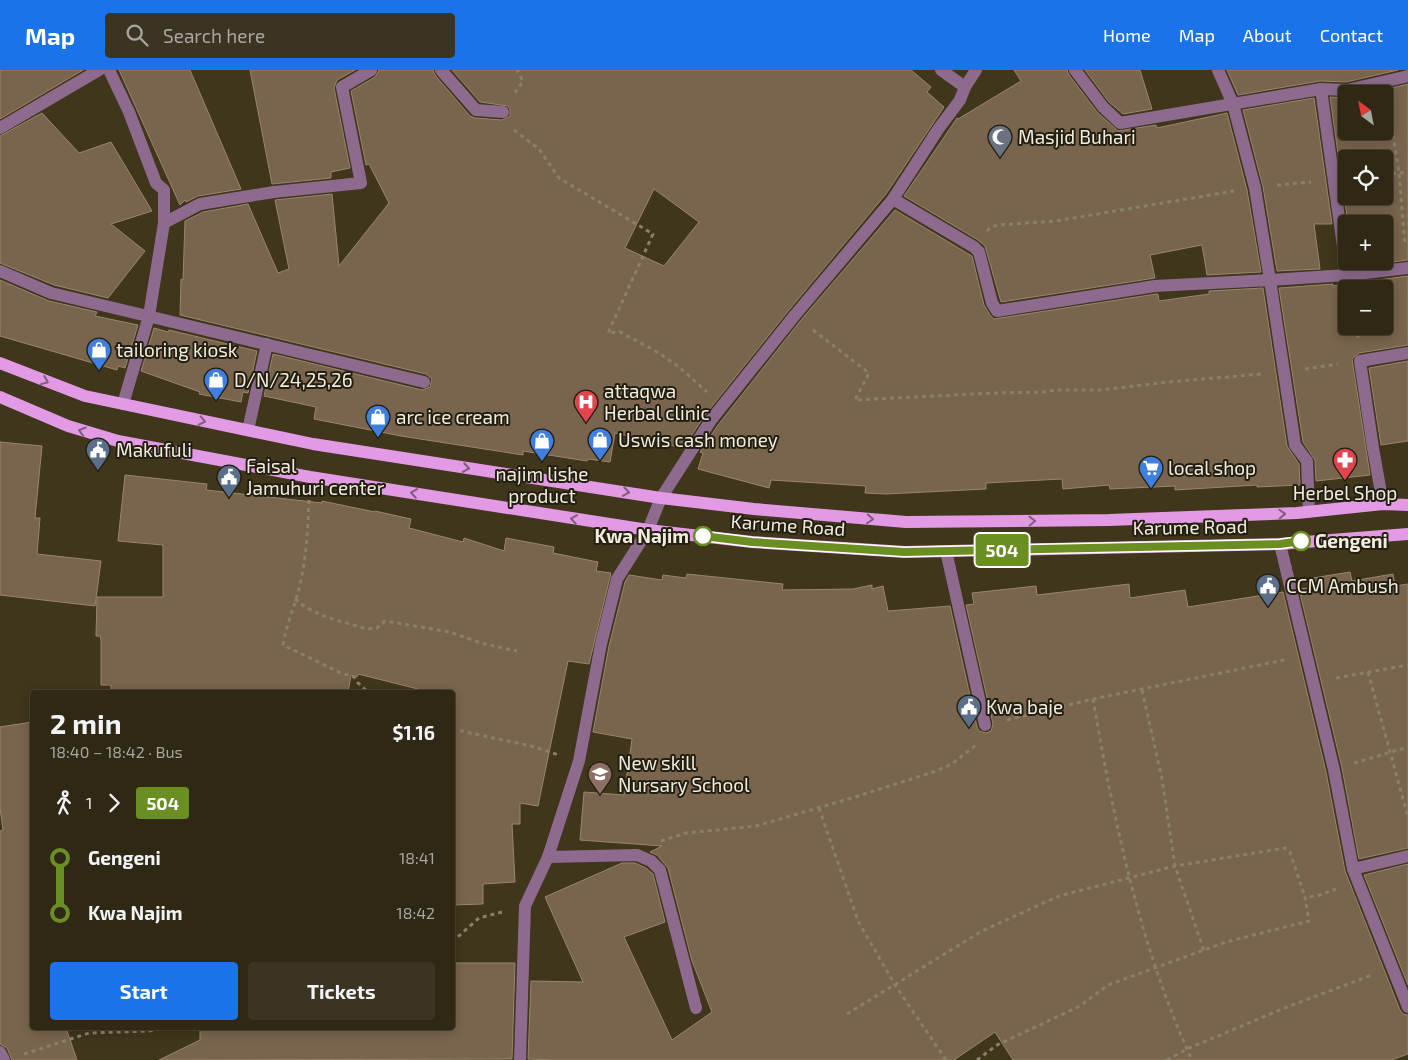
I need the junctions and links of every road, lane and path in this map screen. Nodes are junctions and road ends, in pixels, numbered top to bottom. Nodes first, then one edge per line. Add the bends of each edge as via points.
1 (99, 70) edge
2 (110, 70) edge
3 (371, 70) edge
4 (441, 70) edge
5 (517, 70) edge
6 (941, 70) edge
7 (976, 70) edge
8 (1075, 70) edge
9 (1218, 70) edge
10 (1408, 76) edge
11 (1385, 81) junction
12 (965, 87) junction
13 (1321, 89) junction
14 (1233, 104) junction
15 (503, 112) junction
16 (0, 128) edge
17 (1408, 172) edge
18 (1399, 173) junction
19 (1393, 174) edge
20 (1333, 180) junction
21 (1255, 188) junction
22 (893, 199) junction
23 (164, 223) junction
24 (974, 247) junction
25 (1408, 270) edge
26 (0, 271) edge
27 (1347, 275) junction
28 (1270, 280) junction
29 (795, 315) junction
30 (149, 316) junction
31 (1358, 335) edge
32 (267, 344) junction
33 (1408, 353) edge
34 (1360, 360) junction
35 (0, 362) edge
36 (1283, 372) junction
37 (424, 382) dead end
38 (0, 397) edge
39 (123, 404) junction
40 (711, 420) junction
41 (248, 430) junction
42 (310, 477) junction
43 (661, 498) junction
44 (1383, 504) junction
45 (1408, 504) edge
46 (1309, 512) junction
47 (648, 530) junction
48 (1408, 534) edge
49 (1280, 544) junction
50 (946, 551) junction
51 (296, 599) junction
52 (517, 651) dead end
53 (1307, 656) junction
54 (1408, 665) edge
55 (1368, 672) junction
56 (1313, 682) junction
57 (366, 690) edge
58 (1142, 690) junction
59 (1092, 699) junction
60 (985, 725) junction
61 (455, 730) edge
62 (1408, 747) edge
63 (1390, 751) junction
64 (579, 761) junction
65 (1334, 770) junction
66 (819, 808) junction
67 (1408, 817) edge
68 (636, 855) junction
69 (1408, 856) edge
70 (548, 857) junction
71 (1175, 866) junction
72 (1353, 869) junction
73 (1130, 878) junction
74 (1304, 897) junction
75 (525, 906) junction
76 (455, 939) edge
77 (1204, 950) junction
78 (1392, 967) junction
79 (1156, 968) junction
80 (895, 985) junction
81 (1408, 1007) edge
82 (696, 1008) dead end
83 (846, 1014) dead end
84 (153, 1030) edge
85 (1187, 1049) junction
86 (0, 1052) edge
87 (10, 1058) edge
88 (520, 1060) edge
89 (946, 1060) edge
90 (977, 1060) edge
91 (1167, 1060) edge
92 (1192, 1060) edge

1 - 16 street
2 - 23 street via 156,183 164,190
3 - 23 street via 342,87 361,183 200,204
4 - 15 street via 476,110
5 - 15 path via 522,81
6 - 12 street
7 - 12 street
8 - 14 street via 1103,107 1120,123
9 - 14 street
10 - 11 street
11 - 13 street via 1347,90
11 - 18 path
12 - 22 street via 960,100
13 - 14 street
13 - 20 street
14 - 21 street
15 - 40 path via 512,128 539,149 559,178 653,234 608,333 620,332 678,366 708,394
17 - 18 path
18 - 19 path
18 - 25 path
20 - 21 path
20 - 27 street
21 - 24 path via 1056,220 998,225 991,228
21 - 28 street
22 - 24 street
22 - 29 street
23 - 30 street
24 - 28 street via 979,252 997,311 1155,286
25 - 27 street
26 - 30 street via 51,293
27 - 28 street
28 - 36 street
29 - 36 path via 869,373 855,400 1100,390
29 - 40 street
30 - 32 street
30 - 39 street
31 - 34 path
32 - 37 street
32 - 41 street
33 - 34 street
34 - 36 path
34 - 44 street
35 -> 39 main road via 85,396
36 - 46 street via 1295,445 1306,461
42 -> 38 main road, Karume Road via 118,441 68,426
39 -> 41 main road
40 - 43 street
41 -> 43 main road via 313,444
47 -> 42 main road, Karume Road
42 - 51 path via 308,541
43 -> 46 main road via 906,522 1109,520
43 - 47 street
44 - 45 main road
44 - 46 main road
47 - 50 main road, Karume Road via 752,542 904,552
47 - 64 street via 617,579
48 - 49 main road, Karume Road
49 - 50 main road, Karume Road
49 - 53 street
50 - 60 street
51 - 52 path via 326,618 367,629 377,628 385,621 450,632
51 - 57 path via 283,645 354,677
53 - 56 street
53 - 58 path
54 - 55 path
55 - 56 path
55 - 63 path
56 - 65 street
58 - 59 path
58 - 71 path via 1162,779
59 - 60 path
59 - 73 path
60 - 66 path via 989,734 952,764
61 - 64 path via 531,746
62 - 63 path
63 - 65 path
63 - 67 path
64 - 70 street
65 - 72 street
66 - 68 path via 756,826 686,833 657,842
66 - 80 path via 858,921
68 - 70 street
68 - 82 street via 650,860 660,870
69 - 72 street
70 - 75 street
71 - 73 path
71 - 74 path via 1285,848 1290,852
71 - 77 path
72 - 74 path via 1348,884 1317,896
72 - 78 street
73 - 79 path
73 - 80 path via 1072,891 1050,900 982,931
74 - 77 path via 1309,921
75 - 76 path via 480,918
75 - 88 street
77 - 79 path
78 - 81 street
78 - 85 path
79 - 85 path
79 - 90 path via 1108,985 1080,1006 997,1045
80 - 83 path
80 - 89 path
84 - 87 path via 90,1033
85 - 91 path
85 - 92 path
86 - 87 street

